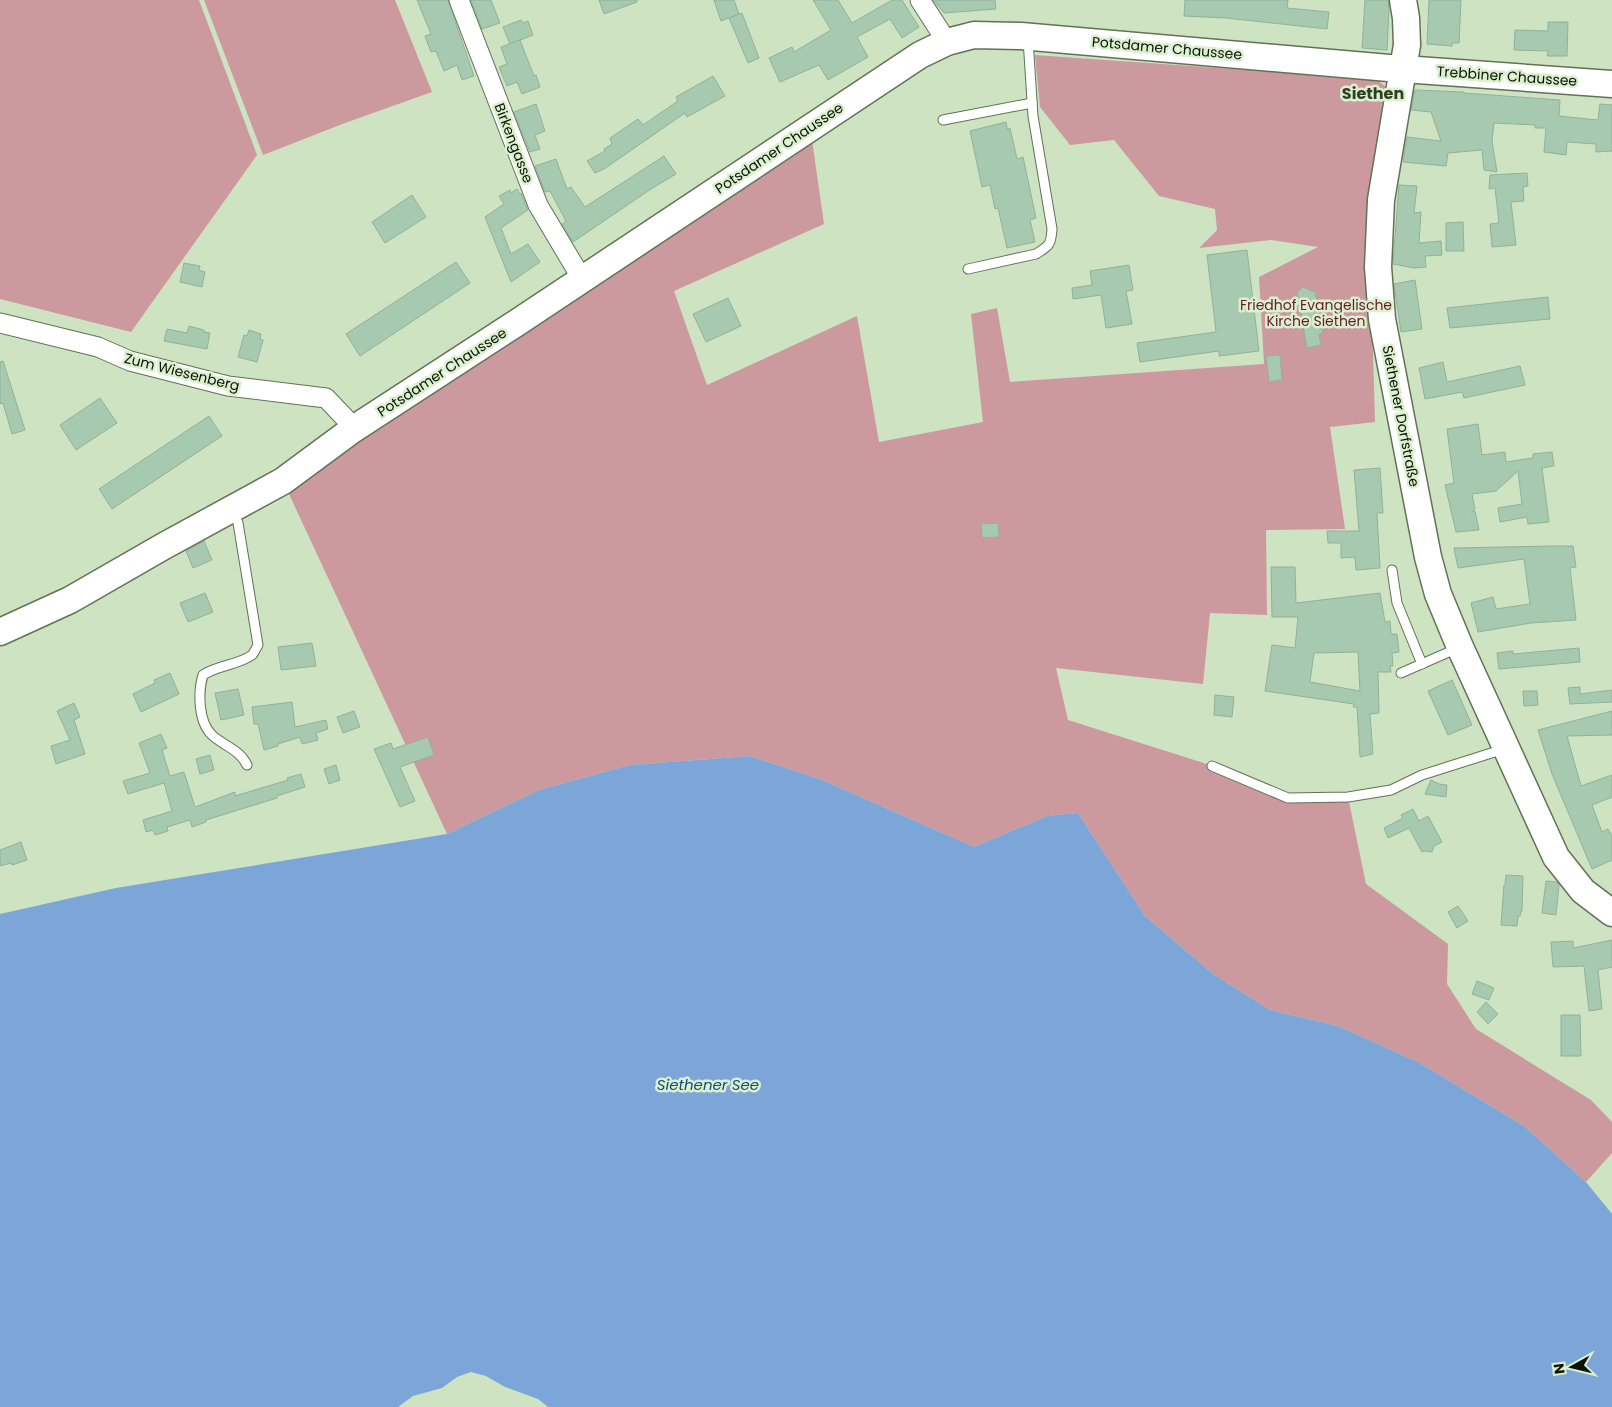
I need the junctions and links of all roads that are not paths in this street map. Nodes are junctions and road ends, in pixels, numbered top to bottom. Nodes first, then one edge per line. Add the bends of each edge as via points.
1 (459, 0) edge
2 (920, 0) edge
3 (1404, 0) edge
4 (1028, 36) junction
5 (947, 42) junction
6 (1402, 69) junction
7 (1612, 84) edge
8 (1032, 103) junction
9 (943, 120) dead end
10 (968, 269) dead end
11 (582, 279) junction
12 (0, 323) edge
13 (352, 430) junction
14 (232, 509) junction
15 (1392, 570) dead end
16 (0, 632) edge
17 (1460, 647) junction
18 (1422, 664) junction
19 (1402, 673) dead end
20 (1507, 748) junction
21 (247, 765) dead end
22 (1212, 766) dead end
23 (1612, 913) edge

1 - 11 street, Birkengasse via 538,205
2 - 5 street
3 - 6 main road, Siethener Dorfstraße via 1406,45
4 - 5 main road, Potsdamer Chaussee via 974,35
4 - 6 main road, Potsdamer Chaussee
4 - 8 lane
5 - 11 main road, Potsdamer Chaussee via 920,55
6 - 7 main road, Trebbiner Chaussee
6 - 17 main road, Siethener Dorfstraße via 1381,200 1378,267 1382,320 1428,557 1438,594
8 - 9 lane
8 - 10 lane via 1052,229 1051,242 1036,254
11 - 13 main road, Potsdamer Chaussee
12 - 13 street, Zum Wiesenberg via 98,347 130,361 228,386 326,398
13 - 14 main road, Potsdamer Chaussee via 283,480
14 - 16 main road, Potsdamer Chaussee via 70,600
14 - 21 lane via 238,522 258,645 252,655 203,674 201,702 203,721 210,734 233,748
15 - 18 lane via 1397,603
17 - 18 lane
17 - 20 main road, Siethener Dorfstraße
18 - 19 lane
20 - 22 lane via 1422,776 1391,790 1348,797 1288,798
20 - 23 main road, Siethener Dorfstraße via 1556,857 1584,891

